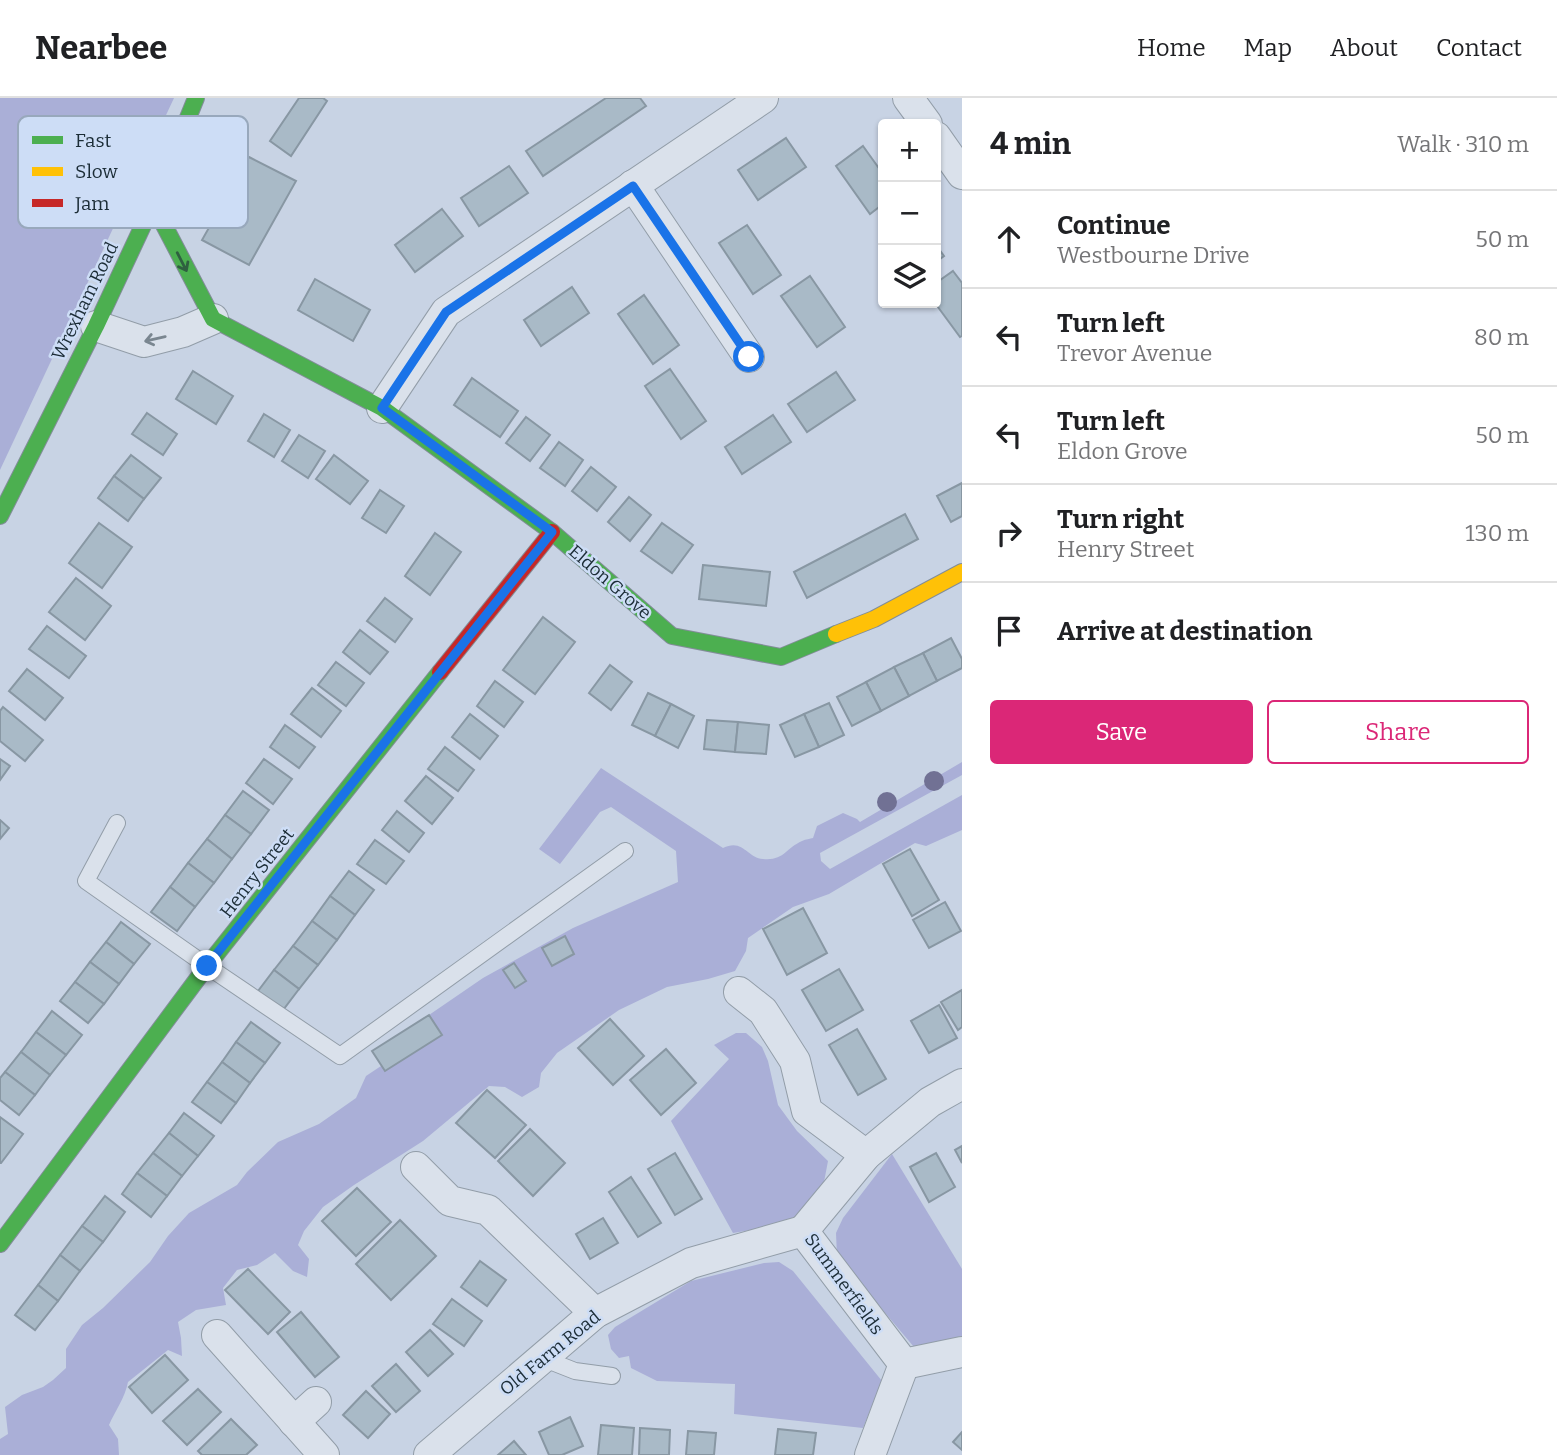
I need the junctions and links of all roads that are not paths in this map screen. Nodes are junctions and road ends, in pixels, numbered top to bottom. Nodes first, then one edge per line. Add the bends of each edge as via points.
1 (196, 98) edge
2 (763, 98) edge
3 (908, 98) edge
4 (189, 116) edge
5 (923, 119) edge
6 (941, 144) edge
7 (962, 174) edge
8 (633, 186) junction
9 (142, 228) edge
10 (165, 228) edge
11 (213, 319) junction
12 (96, 326) junction
13 (749, 357) dead end
14 (382, 408) junction
15 (0, 516) edge
16 (552, 532) junction
17 (962, 572) edge
18 (117, 823) dead end
19 (625, 851) dead end
20 (207, 966) junction
21 (739, 992) dead end
22 (962, 1084) edge
23 (866, 1156) junction
24 (416, 1167) dead end
25 (803, 1231) junction
26 (0, 1244) edge
27 (595, 1313) junction
28 (217, 1335) dead end
29 (962, 1352) edge
30 (542, 1358) junction
31 (904, 1364) junction
32 (612, 1376) dead end
33 (316, 1402) dead end
34 (294, 1422) junction
35 (324, 1455) edge
36 (430, 1455) edge
37 (870, 1455) edge

1 - 4 street, Wrexham Road
2 - 8 street
3 - 5 street
6 - 7 street
8 - 13 street
8 - 14 street via 446,312
9 - 12 street, Wrexham Road
10 -> 11 street
11 -> 12 street via 144,342
11 - 14 street, Eldon Grove
12 - 15 street, Wrexham Road
14 - 16 street, Eldon Grove
16 - 17 street, Eldon Grove via 672,636 781,657 874,619
16 - 20 street, Henry Street
18 - 20 lane via 86,881
19 - 20 lane via 340,1056
20 - 26 street, Henry Street
21 - 23 street via 763,1011 795,1061 807,1111
22 - 23 street, Summerfields via 930,1102
23 - 25 street, Summerfields
24 - 27 street via 450,1201 488,1210
25 - 27 street, Old Farm Road via 691,1264
25 - 31 street, Summerfields
27 - 30 street, Old Farm Road
28 - 34 street
29 - 31 street
30 - 32 lane via 575,1371
30 - 36 street, Old Farm Road
31 - 37 street
33 - 34 street
34 - 35 street

